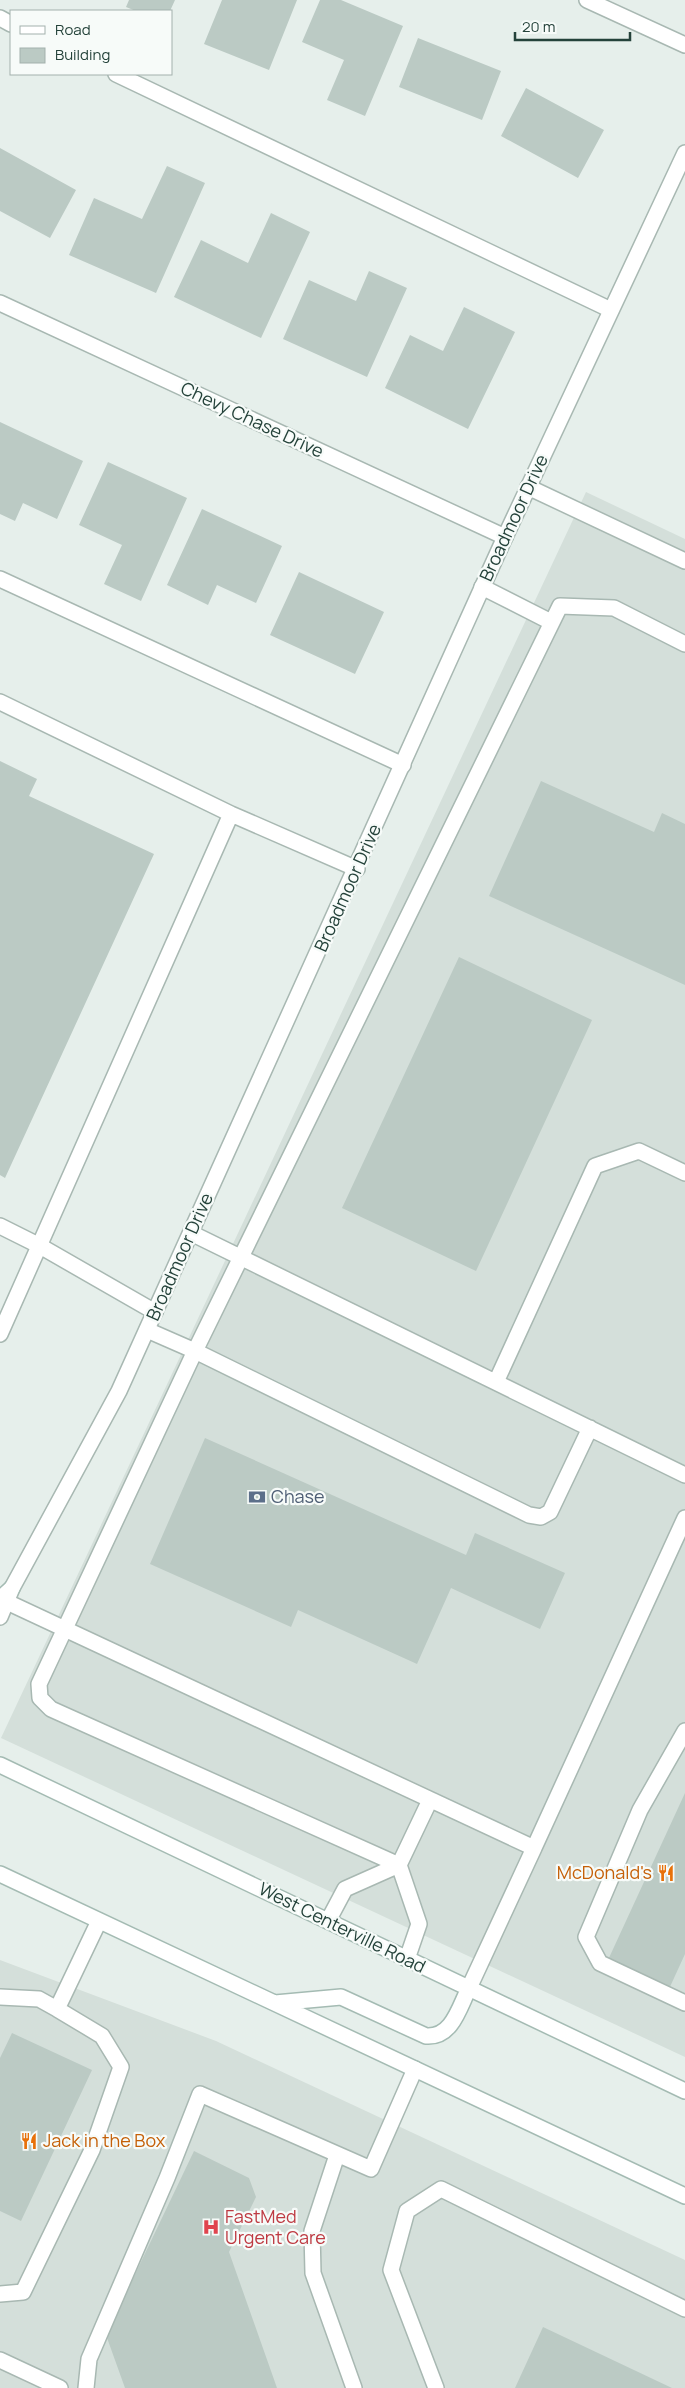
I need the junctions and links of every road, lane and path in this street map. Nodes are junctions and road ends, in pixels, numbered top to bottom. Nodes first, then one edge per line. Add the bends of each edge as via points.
1 (587, 0) edge
2 (685, 45) edge
3 (118, 75) edge
4 (685, 153) edge
5 (0, 303) edge
6 (611, 310) junction
7 (528, 487) junction
8 (505, 537) junction
9 (685, 561) edge
10 (0, 578) edge
11 (482, 587) junction
12 (551, 622) junction
13 (685, 644) edge
14 (0, 702) edge
15 (403, 765) junction
16 (231, 814) junction
17 (357, 869) junction
18 (685, 1173) edge
19 (0, 1226) edge
20 (191, 1233) junction
21 (40, 1246) junction
22 (241, 1257) junction
23 (155, 1312) junction
24 (147, 1330) junction
25 (0, 1334) edge
26 (195, 1351) junction
27 (496, 1382) junction
28 (590, 1428) junction
29 (685, 1475) edge
30 (685, 1518) edge
31 (6, 1597) edge
32 (0, 1617) edge
33 (66, 1629) junction
34 (685, 1731) edge
35 (0, 1765) edge
36 (430, 1800) junction
37 (534, 1848) junction
38 (399, 1865) junction
39 (0, 1874) edge
40 (99, 1921) junction
41 (328, 1922) junction
42 (407, 1959) junction
43 (469, 1988) junction
44 (0, 1997) edge
45 (274, 2003) junction
46 (685, 2003) edge
47 (57, 2009) junction
48 (415, 2069) junction
49 (685, 2091) edge
50 (337, 2154) junction
51 (685, 2196) edge
52 (0, 2294) edge
53 (685, 2309) edge
54 (0, 2360) edge
55 (60, 2388) edge
56 (86, 2388) edge
57 (354, 2388) edge
58 (436, 2388) edge

1 - 2 street
3 - 6 street
4 - 6 street, Broadmoor Drive
5 - 8 street, Chevy Chase Drive
6 - 7 street, Broadmoor Drive
7 - 8 street, Broadmoor Drive
7 - 9 street
8 - 11 street, Broadmoor Drive
10 - 15 street
11 - 12 street
11 - 15 street, Broadmoor Drive
12 - 13 street via 560,606 614,608
12 - 22 street
14 - 16 street
15 - 17 street, Broadmoor Drive
16 - 17 street
16 - 21 street
17 - 20 street, Broadmoor Drive
18 - 27 street via 639,1151 595,1166
19 - 21 street
20 - 22 street
20 - 23 street, Broadmoor Drive
21 - 23 street
21 - 25 street
22 - 26 street
22 - 27 street
23 - 24 street, Broadmoor Drive
24 - 26 street
24 - 31 street, Broadmoor Drive via 119,1391
26 - 28 street via 529,1515 541,1517 550,1512
26 - 33 street
27 - 28 street
28 - 29 street
30 - 37 street
31 - 32 street, Broadmoor Drive
31 - 33 street
33 - 36 street
33 - 38 street via 39,1684 40,1698 51,1709
34 - 46 street via 640,1810 586,1937 600,1963
35 - 41 street, West Centerville Road
36 - 37 street
36 - 38 street
37 - 43 street
38 - 41 street via 345,1889
38 - 42 street via 418,1924
39 - 40 street
40 - 45 street
40 - 47 street
41 - 42 street, West Centerville Road
42 - 43 street, West Centerville Road
43 - 45 street via 449,2029 432,2037 342,1997
43 - 49 street, West Centerville Road
44 - 47 street via 39,1999
45 - 48 street
47 - 52 street via 102,2036 121,2067 92,2150 23,2292
48 - 50 street via 371,2169
48 - 51 street
50 - 56 street via 200,2094 89,2359
50 - 57 street via 312,2231 313,2272
53 - 58 street via 441,2189 407,2211 391,2270
54 - 55 street

